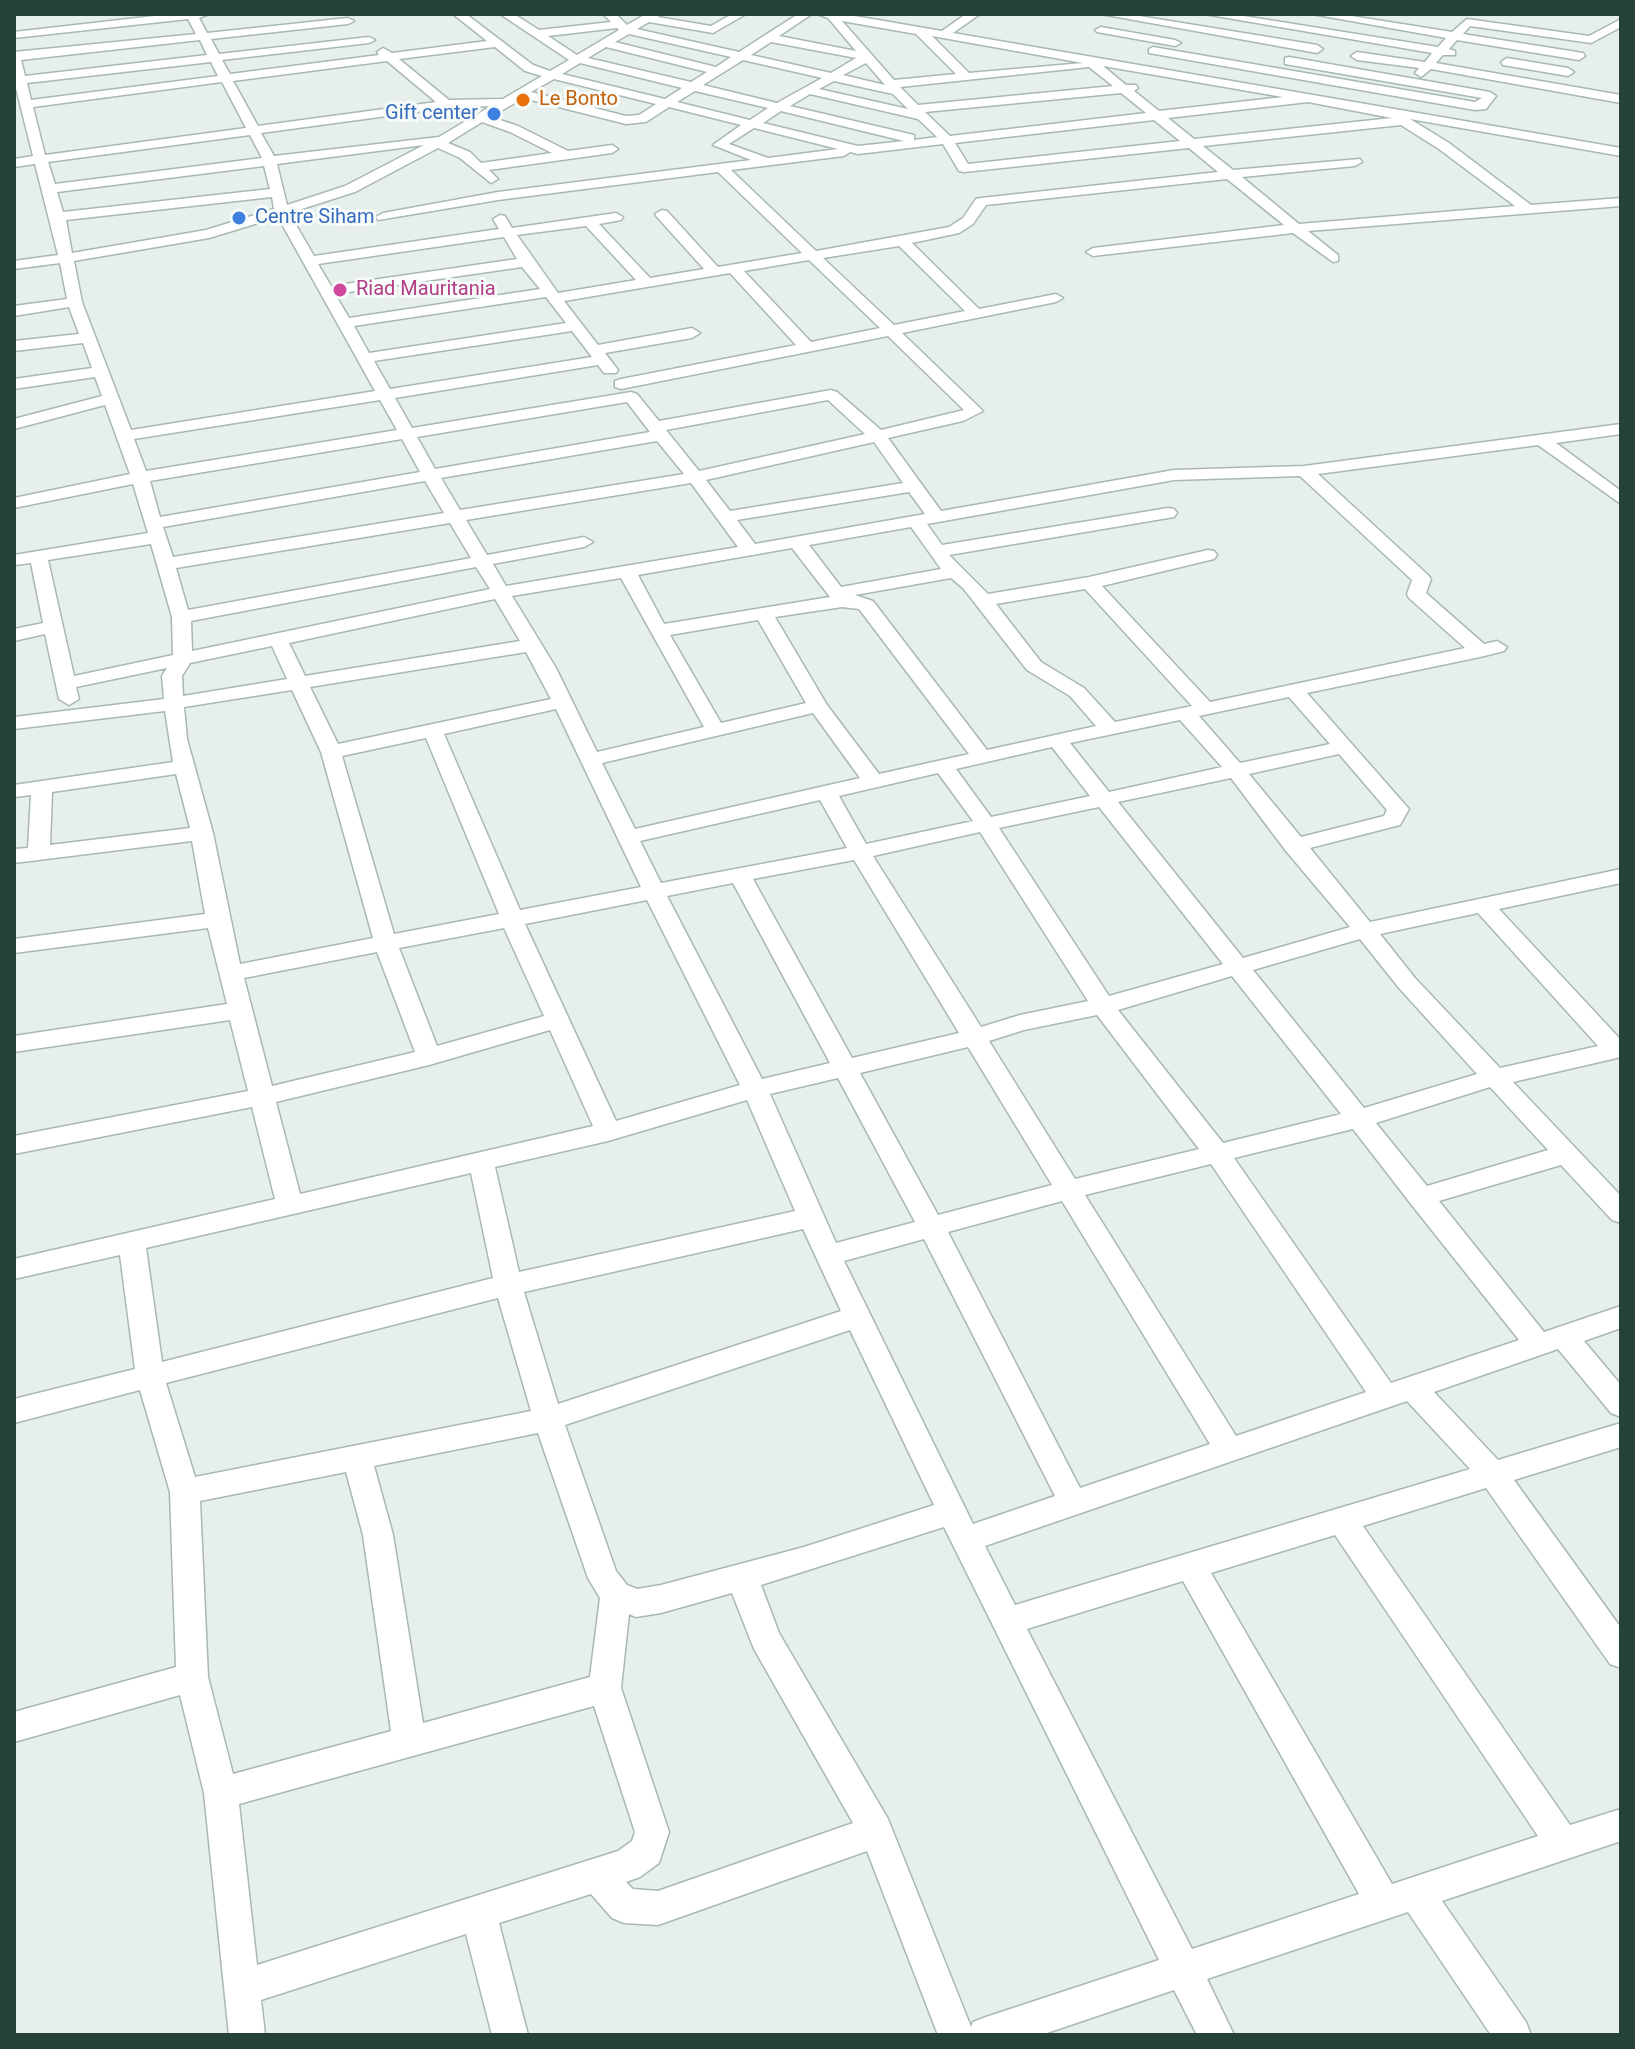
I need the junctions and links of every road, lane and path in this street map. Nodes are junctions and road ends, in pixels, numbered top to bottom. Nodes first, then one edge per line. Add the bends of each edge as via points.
1 (459, 14) edge
2 (510, 14) edge
3 (609, 14) edge
4 (740, 14) edge
5 (806, 14) edge
6 (827, 14) edge
7 (1192, 14) edge
8 (1210, 14) edge
9 (197, 15) edge
10 (1115, 15) edge
11 (1326, 15) edge
12 (650, 16) edge
13 (942, 16) dead end
14 (970, 17) edge
15 (344, 18) edge
16 (1621, 22) edge
17 (1178, 26) junction
18 (623, 27) junction
19 (918, 29) junction
20 (1316, 31) junction
21 (534, 32) junction
22 (946, 33) junction
23 (519, 34) dead end
24 (14, 35) edge
25 (1453, 36) junction
26 (203, 37) junction
27 (770, 38) junction
28 (499, 39) junction
29 (369, 40) junction
30 (1591, 40) junction
31 (1163, 41) junction
32 (603, 43) junction
33 (1015, 46) junction
34 (1302, 47) junction
35 (1087, 49) junction
36 (1153, 51) junction
37 (1439, 51) junction
38 (1332, 52) dead end
39 (1347, 54) dead end
40 (743, 56) junction
41 (1468, 56) dead end
42 (1579, 56) junction
43 (867, 57) junction
44 (216, 58) junction
45 (390, 59) junction
46 (576, 59) junction
47 (1496, 60) dead end
48 (1289, 61) junction
49 (1427, 66) junction
50 (1136, 67) junction
51 (719, 71) junction
52 (1036, 71) junction
53 (1568, 72) junction
54 (1278, 74) junction
55 (550, 75) junction
56 (831, 76) junction
57 (966, 77) junction
58 (228, 80) junction
59 (1208, 80) junction
60 (1413, 82) junction
61 (18, 83) edge
62 (693, 87) junction
63 (894, 87) junction
64 (1559, 88) junction
65 (1123, 89) junction
66 (1260, 89) junction
67 (807, 90) junction
68 (519, 93) junction
69 (1406, 95) junction
70 (1308, 98) junction
71 (1621, 99) edge
72 (502, 102) junction
73 (446, 104) junction
74 (666, 105) junction
75 (779, 107) junction
76 (1391, 111) junction
77 (919, 112) junction
78 (1042, 112) junction
79 (1154, 114) junction
80 (480, 117) junction
81 (1402, 121) junction
82 (748, 125) junction
83 (254, 131) junction
84 (946, 139) junction
85 (442, 141) junction
86 (923, 142) junction
87 (1191, 143) junction
88 (612, 149) dead end
89 (858, 150) junction
90 (1621, 152) edge
91 (563, 154) junction
92 (40, 159) junction
93 (270, 161) junction
94 (773, 162) junction
95 (1355, 162) dead end
96 (14, 163) edge
97 (481, 167) junction
98 (721, 168) junction
99 (1228, 174) junction
100 (49, 189) junction
101 (494, 197) junction
102 (280, 202) junction
103 (1621, 202) edge
104 (1526, 208) junction
105 (662, 214) dead end
106 (58, 217) junction
107 (383, 217) dead end
108 (616, 217) dead end
109 (589, 221) junction
110 (1296, 228) junction
111 (506, 231) junction
112 (902, 241) junction
113 (1093, 252) dead end
114 (813, 255) junction
115 (66, 258) junction
116 (1333, 258) dead end
117 (308, 261) junction
118 (526, 262) junction
119 (14, 265) edge
120 (734, 269) junction
121 (715, 272) junction
122 (647, 283) junction
123 (325, 291) junction
124 (442, 291) junction
125 (553, 295) junction
126 (1056, 298) dead end
127 (75, 302) junction
128 (14, 311) edge
129 (975, 313) junction
130 (344, 323) junction
131 (577, 326) junction
132 (889, 331) junction
133 (692, 333) dead end
134 (87, 338) junction
135 (14, 346) edge
136 (807, 347) junction
137 (599, 355) junction
138 (364, 358) junction
139 (100, 372) junction
140 (14, 384) edge
141 (626, 391) junction
142 (383, 393) junction
143 (109, 399) junction
144 (14, 424) edge
145 (1621, 429) edge
146 (658, 431) junction
147 (406, 434) junction
148 (125, 436) junction
149 (878, 436) junction
150 (1541, 439) junction
151 (1304, 471) junction
152 (430, 475) junction
153 (140, 477) junction
154 (695, 477) junction
155 (914, 486) junction
156 (1621, 499) edge
157 (14, 501) edge
158 (1168, 513) dead end
159 (455, 517) junction
160 (725, 517) junction
161 (936, 517) junction
162 (916, 521) junction
163 (156, 530) junction
164 (584, 542) dead end
165 (797, 542) junction
166 (750, 550) junction
167 (938, 551) junction
168 (38, 554) junction
169 (1208, 555) dead end
170 (14, 560) edge
171 (481, 561) junction
172 (166, 564) junction
173 (950, 568) junction
174 (626, 569) junction
175 (1089, 583) junction
176 (499, 593) junction
177 (839, 597) junction
178 (982, 601) junction
179 (764, 614) junction
180 (181, 617) junction
181 (54, 626) junction
182 (658, 631) junction
183 (14, 635) edge
184 (277, 637) junction
185 (531, 645) junction
186 (183, 659) junction
187 (68, 683) junction
188 (296, 683) junction
189 (1294, 690) junction
190 (563, 702) junction
191 (174, 703) junction
192 (818, 706) junction
193 (1195, 710) junction
194 (71, 717) junction
195 (14, 723) edge
196 (1110, 729) junction
197 (433, 731) junction
198 (716, 731) junction
199 (1057, 740) junction
200 (1344, 747) junction
201 (331, 752) junction
202 (983, 759) junction
203 (591, 760) junction
204 (184, 767) junction
205 (944, 767) junction
206 (1236, 771) junction
207 (873, 781) junction
208 (42, 789) junction
209 (14, 791) edge
210 (827, 793) junction
211 (1106, 798) junction
212 (985, 823) junction
213 (202, 833) junction
214 (629, 837) junction
215 (1294, 846) junction
216 (860, 852) junction
217 (39, 853) junction
218 (14, 856) edge
219 (740, 875) junction
220 (1621, 876) edge
221 (654, 892) junction
222 (1483, 905) junction
223 (512, 919) junction
224 (217, 920) junction
225 (1366, 930) junction
226 (386, 944) junction
227 (14, 946) edge
228 (1239, 968) junction
229 (231, 973) junction
230 (1103, 1006) junction
231 (241, 1010) junction
232 (558, 1020) junction
233 (977, 1037) junction
234 (14, 1044) edge
235 (1618, 1049) edge
236 (429, 1057) junction
237 (847, 1067) junction
238 (1492, 1078) junction
239 (755, 1089) junction
240 (260, 1097) junction
241 (1358, 1119) junction
242 (608, 1132) junction
243 (14, 1145) edge
244 (1218, 1155) junction
245 (1563, 1155) junction
246 (481, 1160) junction
247 (1068, 1190) junction
248 (1420, 1197) junction
249 (290, 1207) junction
250 (1621, 1213) edge
251 (812, 1217) junction
252 (930, 1227) junction
253 (132, 1243) junction
254 (828, 1255) junction
255 (14, 1269) edge
256 (508, 1285) junction
257 (858, 1316) junction
258 (1621, 1317) edge
259 (1551, 1341) junction
260 (150, 1377) junction
261 (1413, 1388) junction
262 (1385, 1397) junction
263 (1621, 1405) edge
264 (14, 1411) edge
265 (548, 1419) junction
266 (1621, 1435) edge
267 (1229, 1450) junction
268 (357, 1457) junction
269 (1492, 1473) junction
270 (185, 1492) junction
271 (1073, 1503) junction
272 (1341, 1518) junction
273 (959, 1525) junction
274 (1189, 1564) junction
275 (742, 1577) junction
276 (616, 1595) junction
277 (1009, 1621) junction
278 (1621, 1654) edge
279 (192, 1677) junction
280 (605, 1688) junction
281 (14, 1727) edge
282 (409, 1741) junction
283 (221, 1793) junction
284 (1621, 1825) edge
285 (876, 1831) junction
286 (1563, 1844) junction
287 (598, 1875) junction
288 (1400, 1898) junction
289 (479, 1914) junction
290 (1184, 1972) junction
291 (242, 1988) junction
292 (997, 2033) edge
293 (247, 2035) edge
294 (510, 2035) edge
295 (956, 2035) edge
296 (1216, 2035) edge
297 (1513, 2035) edge

1 - 28 street
2 - 21 street
3 - 18 street
4 - 12 street via 713,30
5 - 27 street
6 - 19 street
6 - 43 street
7 - 17 street
8 - 20 street
9 - 24 street
9 - 26 street
10 - 17 street
10 - 35 street
11 - 20 street
11 - 25 street
12 - 18 street
13 - 14 street
14 - 22 street
15 - 26 street
15 - 29 street
16 - 30 street
17 - 31 street
17 - 34 street
18 - 21 street
18 - 32 street
18 - 40 street
19 - 22 street
19 - 57 street
20 - 34 street
20 - 37 street
21 - 23 street
21 - 46 street
22 - 33 street
25 - 30 street via 1461,21
25 - 37 street
25 - 42 street
26 - 44 street
26 - 61 street
27 - 40 street
27 - 43 street
28 - 45 street
28 - 55 street via 529,68
29 - 44 street
29 - 45 street
30 - 42 street
31 - 35 street
31 - 36 street
31 - 48 street
32 - 46 street
32 - 51 street
33 - 35 street
33 - 52 street
34 - 38 street
34 - 48 street
35 - 50 street
35 - 52 street
35 - 65 street
36 - 50 street
36 - 54 street
37 - 41 street
37 - 49 street
39 - 49 street
40 - 51 street
40 - 56 street
42 - 53 street
43 - 56 street
43 - 63 street
44 - 58 street
44 - 61 street
45 - 58 street
45 - 73 street
46 - 55 street
46 - 62 street
47 - 53 street
48 - 54 street
48 - 60 street
49 - 60 street
49 - 64 street
50 - 59 street
51 - 62 street
52 - 57 street
53 - 64 street
54 - 66 street
54 - 69 street
55 - 68 street
55 - 74 street
56 - 63 street
56 - 67 street
57 - 63 street
58 - 61 street
58 - 83 street
59 - 65 street
59 - 66 street
60 - 69 street
60 - 69 street via 1490,96 1479,106
61 - 92 street
62 - 74 street
62 - 75 street
63 - 77 street
64 - 71 street
65 - 78 street
65 - 79 street
66 - 70 street
67 - 75 street
67 - 77 street
68 - 72 street
68 - 74 street via 626,120 642,119
69 - 76 street
70 - 76 street
70 - 79 street
72 - 73 street
72 - 80 street
73 - 83 street
74 - 82 street
75 - 82 street
75 - 86 street
76 - 81 street
76 - 90 street
77 - 78 street
77 - 84 street
78 - 79 street
78 - 84 street
79 - 87 street
80 - 85 street
80 - 91 street
81 - 87 street
81 - 104 street
82 - 89 street
82 - 94 street via 719,145
83 - 92 street
83 - 93 street
84 - 86 street
84 - 87 street via 964,168
85 - 93 street
85 - 97 street
85 - 102 street via 350,189
86 - 89 street
87 - 99 street
88 - 91 street
89 - 94 street
91 - 97 street
92 - 96 street
92 - 100 street
93 - 100 street
93 - 102 street
94 - 98 street
95 - 99 street
97 - 101 street
98 - 101 street
98 - 114 street
99 - 110 street
99 - 112 street via 981,202 954,230
100 - 106 street
101 - 107 street
101 - 111 street
102 - 106 street
102 - 115 street via 171,242
102 - 117 street
103 - 104 street
104 - 110 street
105 - 121 street
106 - 115 street
108 - 109 street
109 - 111 street
109 - 122 street
110 - 113 street
110 - 116 street
111 - 117 street
111 - 118 street
112 - 114 street
112 - 129 street
114 - 120 street
114 - 132 street
115 - 119 street
115 - 127 street
117 - 123 street
118 - 124 street
118 - 125 street
120 - 121 street
120 - 136 street
121 - 122 street
122 - 125 street
123 - 124 street
123 - 130 street
124 - 125 street
124 - 130 street
125 - 131 street
126 - 129 street
127 - 128 street
127 - 134 street
129 - 132 street
130 - 138 street
131 - 137 street
131 - 138 street
132 - 136 street
132 - 149 street via 975,411
133 - 137 street
134 - 135 street
134 - 139 street
136 - 141 street
137 - 141 street
137 - 142 street
138 - 142 street
139 - 140 street
139 - 143 street
141 - 146 street
141 - 147 street
142 - 147 street
142 - 148 street
143 - 144 street
143 - 148 street
145 - 150 street
146 - 149 street via 831,395
146 - 152 street
146 - 154 street
147 - 152 street
147 - 153 street
148 - 153 street
149 - 154 street
149 - 155 street
150 - 151 street
150 - 156 street
151 - 161 street via 1174,475
151 - 189 street via 1422,579 1416,594 1488,649
152 - 159 street
152 - 163 street
153 - 157 street
153 - 163 street
154 - 159 street
154 - 160 street
155 - 160 street
155 - 161 street
158 - 167 street
159 - 171 street
159 - 172 street
160 - 166 street
161 - 162 street
162 - 165 street
162 - 167 street
163 - 168 street
163 - 172 street
164 - 171 street
165 - 166 street
165 - 177 street
166 - 174 street
167 - 173 street
168 - 170 street
168 - 181 street
169 - 175 street
171 - 176 street
171 - 180 street
172 - 180 street
173 - 177 street via 943,576
173 - 178 street
174 - 176 street
174 - 182 street
175 - 178 street
175 - 193 street
176 - 184 street
176 - 185 street
177 - 179 street
177 - 202 street via 866,605
178 - 196 street via 1034,666 1077,692
179 - 182 street
179 - 192 street
180 - 186 street
181 - 183 street
181 - 187 street
182 - 198 street
184 - 186 street
184 - 188 street
185 - 188 street
185 - 190 street
186 - 187 street
186 - 191 street via 172,676
187 - 194 street
188 - 191 street
188 - 201 street
189 - 193 street
189 - 200 street
190 - 197 street
190 - 203 street
191 - 194 street
191 - 204 street
192 - 198 street
192 - 207 street
193 - 196 street
193 - 206 street
194 - 195 street
196 - 199 street
197 - 201 street
197 - 223 street
198 - 203 street
199 - 202 street
199 - 211 street
200 - 206 street
200 - 215 street via 1398,809 1397,815
201 - 226 street
202 - 205 street
203 - 214 street
204 - 208 street
204 - 213 street
205 - 207 street
205 - 212 street
206 - 211 street
206 - 215 street
207 - 210 street
208 - 209 street
208 - 217 street
210 - 214 street
210 - 216 street
211 - 212 street
211 - 228 street
212 - 216 street
212 - 230 street
213 - 217 street
213 - 224 street
214 - 221 street
215 - 225 street
216 - 219 street
216 - 233 street
217 - 218 street
219 - 221 street
219 - 237 street
220 - 222 street
221 - 223 street
221 - 239 street
222 - 225 street
222 - 235 street
223 - 226 street
223 - 232 street
224 - 227 street
224 - 229 street
225 - 228 street
225 - 238 street
226 - 229 street
226 - 236 street
228 - 230 street
228 - 241 street
229 - 231 street
230 - 233 street
230 - 244 street
231 - 234 street
231 - 240 street
232 - 236 street
232 - 242 street
233 - 237 street
233 - 247 street
235 - 238 street
236 - 240 street
237 - 239 street
237 - 252 street
238 - 241 street
238 - 245 street
239 - 242 street
239 - 251 street
240 - 243 street
240 - 249 street
241 - 244 street
241 - 248 street
242 - 246 street
244 - 247 street
244 - 262 street
245 - 248 street
245 - 250 street
246 - 249 street
246 - 256 street
247 - 252 street
247 - 267 street
248 - 259 street
249 - 253 street
251 - 254 street
251 - 256 street
252 - 254 street
252 - 271 street
253 - 255 street
253 - 260 street
254 - 257 street
256 - 260 street
256 - 265 street
257 - 265 street
257 - 273 street
258 - 259 street
259 - 261 street
259 - 263 street
260 - 264 street
260 - 270 street
261 - 262 street
261 - 269 street
262 - 267 street
265 - 268 street
265 - 276 street via 603,1578
266 - 269 street
267 - 271 street
268 - 270 street
268 - 282 street via 378,1535
269 - 272 street
269 - 278 street
270 - 279 street
271 - 273 street
272 - 274 street
272 - 286 street
273 - 275 street
273 - 277 street
274 - 277 street
274 - 288 street
275 - 276 street via 636,1603
275 - 285 street via 765,1639
276 - 280 street
277 - 290 street
279 - 281 street
279 - 283 street
280 - 282 street
280 - 287 street via 652,1832 647,1851 628,1865
282 - 283 street
283 - 291 street
284 - 286 street
285 - 287 street via 658,1908 624,1906
285 - 295 street
286 - 288 street
287 - 289 street
288 - 290 street
288 - 297 street
289 - 291 street
289 - 294 street
290 - 292 street
290 - 296 street
291 - 293 street

